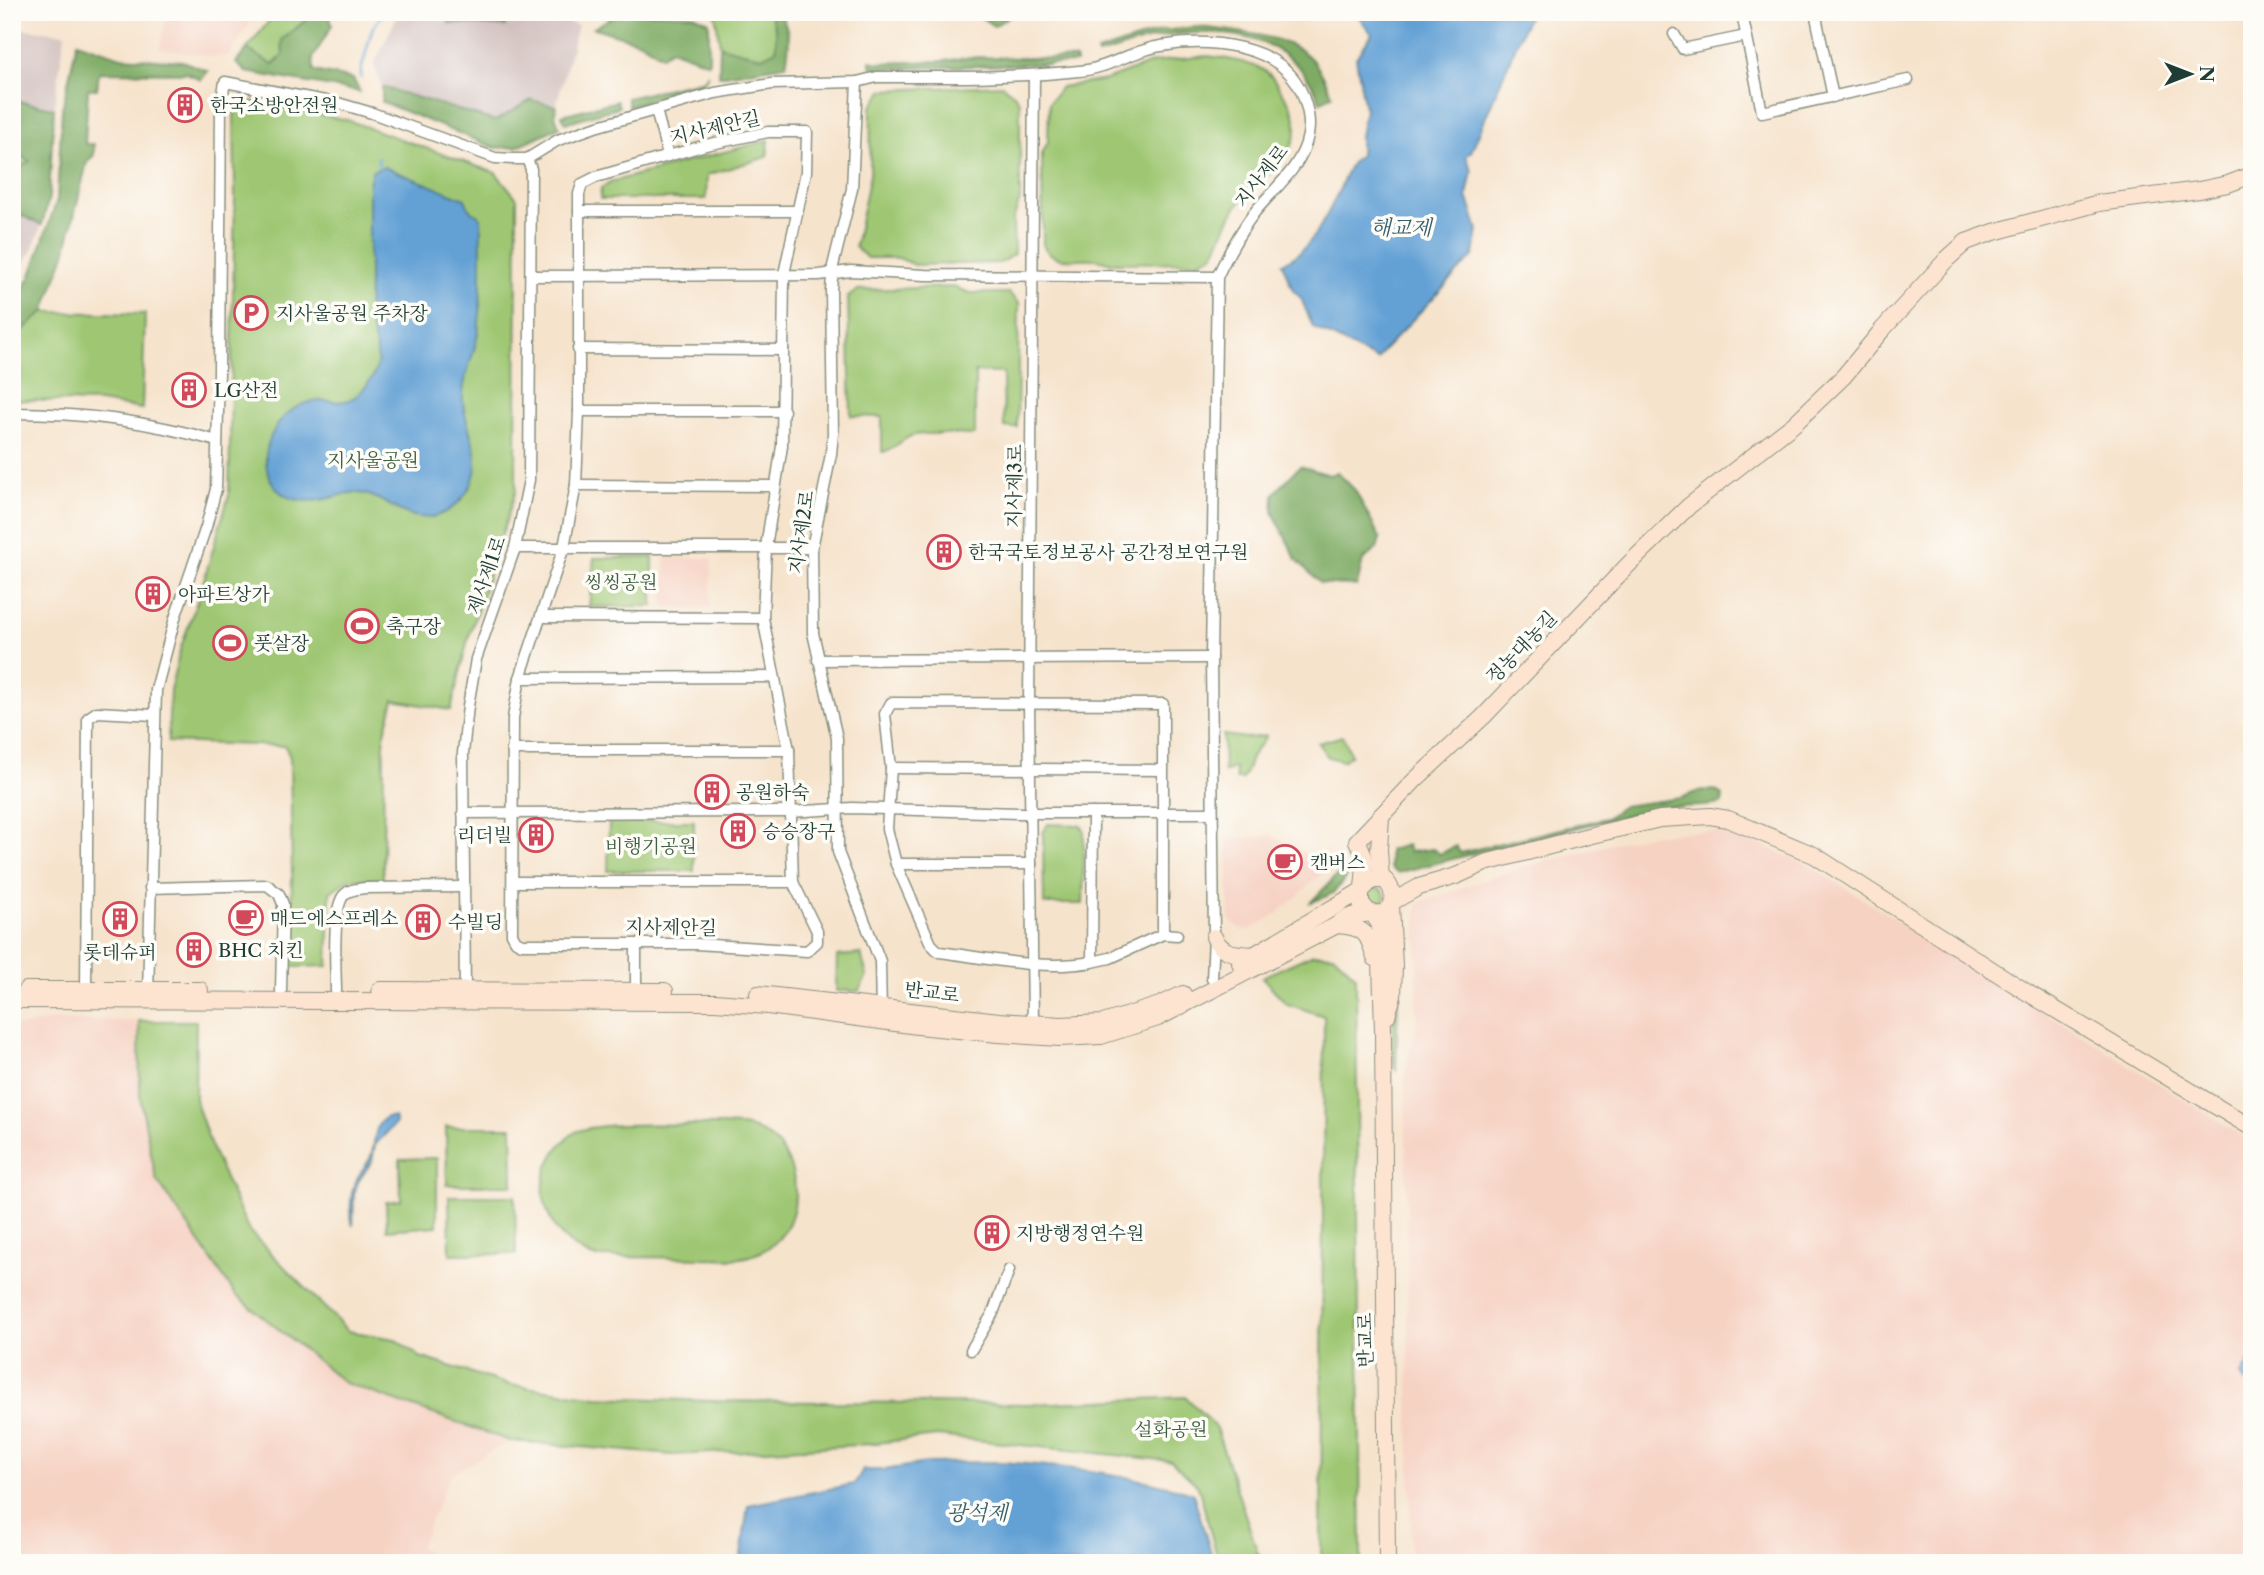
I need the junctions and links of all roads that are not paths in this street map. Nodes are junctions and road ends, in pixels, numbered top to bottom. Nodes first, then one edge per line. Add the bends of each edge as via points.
1 (1750, 12) edge
2 (1815, 12) edge
3 (1674, 34) dead end
4 (1746, 36) junction
5 (1034, 75) junction
6 (1908, 80) dead end
7 (858, 82) junction
8 (1833, 97) junction
9 (656, 110) junction
10 (668, 156) junction
11 (527, 159) junction
12 (2252, 175) edge
13 (579, 211) junction
14 (797, 211) junction
15 (784, 274) junction
16 (578, 275) junction
17 (832, 275) junction
18 (1031, 275) junction
19 (531, 276) junction
20 (1217, 277) junction
21 (578, 349) junction
22 (783, 350) junction
23 (579, 411) junction
24 (784, 411) junction
25 (12, 413) edge
26 (217, 441) junction
27 (576, 485) junction
28 (775, 486) junction
29 (564, 547) junction
30 (766, 547) junction
31 (515, 548) junction
32 (812, 548) junction
33 (541, 617) junction
34 (763, 618) junction
35 (1030, 658) junction
36 (1212, 658) junction
37 (818, 660) junction
38 (774, 677) junction
39 (520, 678) junction
40 (1029, 704) junction
41 (154, 715) junction
42 (512, 750) junction
43 (789, 750) junction
44 (891, 768) junction
45 (1031, 770) junction
46 (1162, 770) junction
47 (511, 811) junction
48 (790, 811) junction
49 (837, 811) junction
50 (888, 811) junction
51 (463, 813) junction
52 (1031, 813) junction
53 (1094, 813) junction
54 (1162, 813) junction
55 (1212, 813) junction
56 (1381, 816) junction
57 (1361, 838) junction
58 (1379, 850) junction
59 (1485, 863) junction
60 (896, 864) junction
61 (1031, 864) junction
62 (1384, 881) junction
63 (513, 882) junction
64 (793, 882) junction
65 (463, 887) junction
66 (150, 888) junction
67 (1362, 889) junction
68 (1392, 903) junction
69 (1371, 913) junction
70 (1337, 925) junction
71 (1163, 934) junction
72 (1177, 935) dead end
73 (1213, 937) junction
74 (636, 944) junction
75 (1256, 955) junction
76 (1093, 962) junction
77 (1031, 964) junction
78 (1380, 967) junction
79 (1212, 979) junction
80 (86, 988) junction
81 (12, 990) edge
82 (281, 991) junction
83 (336, 991) junction
84 (636, 991) junction
85 (148, 994) junction
86 (465, 995) junction
87 (12, 1000) edge
88 (881, 1014) junction
89 (1032, 1024) junction
90 (1383, 1032) junction
91 (2252, 1128) edge
92 (1009, 1270) dead end
93 (971, 1350) dead end
94 (1387, 1563) edge

1 - 4 street via 1742,14
2 - 8 street
3 - 4 street via 1682,49
4 - 8 street via 1762,112
5 - 7 street, 지사제로 via 877,77
5 - 18 street, 지사제3로
5 - 20 street, 지사제로 via 1084,71 1179,43 1244,48 1283,67 1298,84 1308,108 1303,150 1234,241
6 - 8 street
7 - 9 street, 지사제로 via 750,87
7 - 17 street, 지사제2로 via 852,189
9 - 10 street
9 - 11 street, 지사제로 via 558,140
10 - 13 street, 지사제안길 via 582,184
10 - 14 street, 지사제안길 via 748,135 807,132 806,172
11 - 19 street, 제사제1로 via 531,169
11 - 26 street via 495,158 349,106 225,82 221,104
12 - 56 street, 정농대농길 via 2199,190 2099,203 1966,242 1844,376 1794,424 1689,506
13 - 14 street
13 - 16 street, 지사제안길
14 - 15 street, 지사제안길
15 - 16 street
15 - 17 street
15 - 22 street, 지사제안길
16 - 19 street
16 - 21 street, 지사제안길
17 - 18 street via 851,271
17 - 32 street, 지사제2로 via 833,433
18 - 20 street
18 - 35 street, 지사제3로
19 - 31 street, 제사제1로 via 530,460
20 - 36 street, 지사제로
21 - 22 street
21 - 23 street, 지사제안길
22 - 24 street, 지사제안길
23 - 24 street
23 - 27 street, 지사제안길
24 - 28 street, 지사제안길
25 - 26 street via 136,421
26 - 41 street via 216,489 162,665
27 - 28 street
27 - 29 street, 지사제안길
28 - 30 street, 지사제안길
29 - 30 street
29 - 31 street
29 - 33 street, 지사제안길
30 - 32 street
30 - 34 street, 지사제안길
31 - 51 street, 제사제1로 via 476,659 463,753
32 - 37 street, 지사제2로 via 813,633
33 - 34 street
33 - 39 street, 지사제안길
34 - 38 street, 지사제안길
35 - 36 street
35 - 37 street
35 - 40 street, 지사제3로
36 - 55 street, 지사제로
37 - 49 street, 지사제2로 via 837,738
38 - 39 street
38 - 43 street, 지사제안길
39 - 42 street, 지사제안길
40 - 44 street via 891,703 885,714
40 - 45 street, 지사제3로
40 - 46 street via 1163,705
41 - 66 street
41 - 80 street via 97,712 88,718
42 - 43 street
42 - 47 street, 지사제안길
43 - 48 street, 지사제안길
44 - 45 street
44 - 50 street
45 - 46 street
45 - 52 street, 지사제3로
46 - 54 street
47 - 48 street
47 - 51 street
47 - 63 street, 지사제안길
48 - 49 street
48 - 64 street, 지사제안길
49 - 50 street
49 - 88 street, 지사제2로 via 838,852 880,961
50 - 52 street
50 - 60 street via 887,829
51 - 65 street, 제사제1로
52 - 53 street
52 - 61 street, 지사제3로
53 - 54 street
53 - 76 street
54 - 55 street
54 - 71 street
55 - 73 street, 지사제로
56 - 57 street, 정농대농길
56 - 58 street
57 - 58 street
57 - 67 street
58 - 62 street
59 - 62 street via 1397,883
59 - 68 street via 1412,890
59 - 91 street via 1660,819 1710,816 1747,826 1814,855 2028,993
60 - 61 street
60 - 77 street via 931,944 939,952
61 - 77 street, 지사제3로
62 - 67 street via 1372,880
62 - 68 street via 1392,891
63 - 64 street
63 - 74 street, 지사제안길 via 512,934 516,941
64 - 74 street, 지사제안길 via 817,931 817,942 807,951
65 - 83 street via 365,888 344,894 337,907
65 - 86 street, 제사제1로
66 - 82 street via 267,886 279,894 283,904
66 - 85 street
67 - 69 street via 1361,903
67 - 75 street, 반교로
68 - 69 street via 1383,913
68 - 90 street, 반교로 via 1393,996
69 - 70 street, 반교로 via 1344,918
69 - 78 street, 반교로 via 1380,925
70 - 78 street via 1363,931
70 - 88 street, 반교로 via 1158,1018 1101,1036 1009,1035
71 - 72 street
71 - 76 street
73 - 75 street via 1224,950
73 - 79 street, 지사제로
74 - 84 street
75 - 79 street, 반교로
76 - 77 street
77 - 89 street, 지사제3로
78 - 90 street, 반교로
79 - 89 street, 반교로 via 1160,1005 1102,1023
80 - 81 street
80 - 85 street
82 - 83 street
82 - 85 street
83 - 86 street
84 - 86 street, 반교로
84 - 88 street, 반교로 via 768,995
85 - 86 street
85 - 87 street
86 - 88 street, 반교로 via 715,1002
88 - 89 street, 반교로
90 - 94 street, 반교로
92 - 93 street via 993,1313

